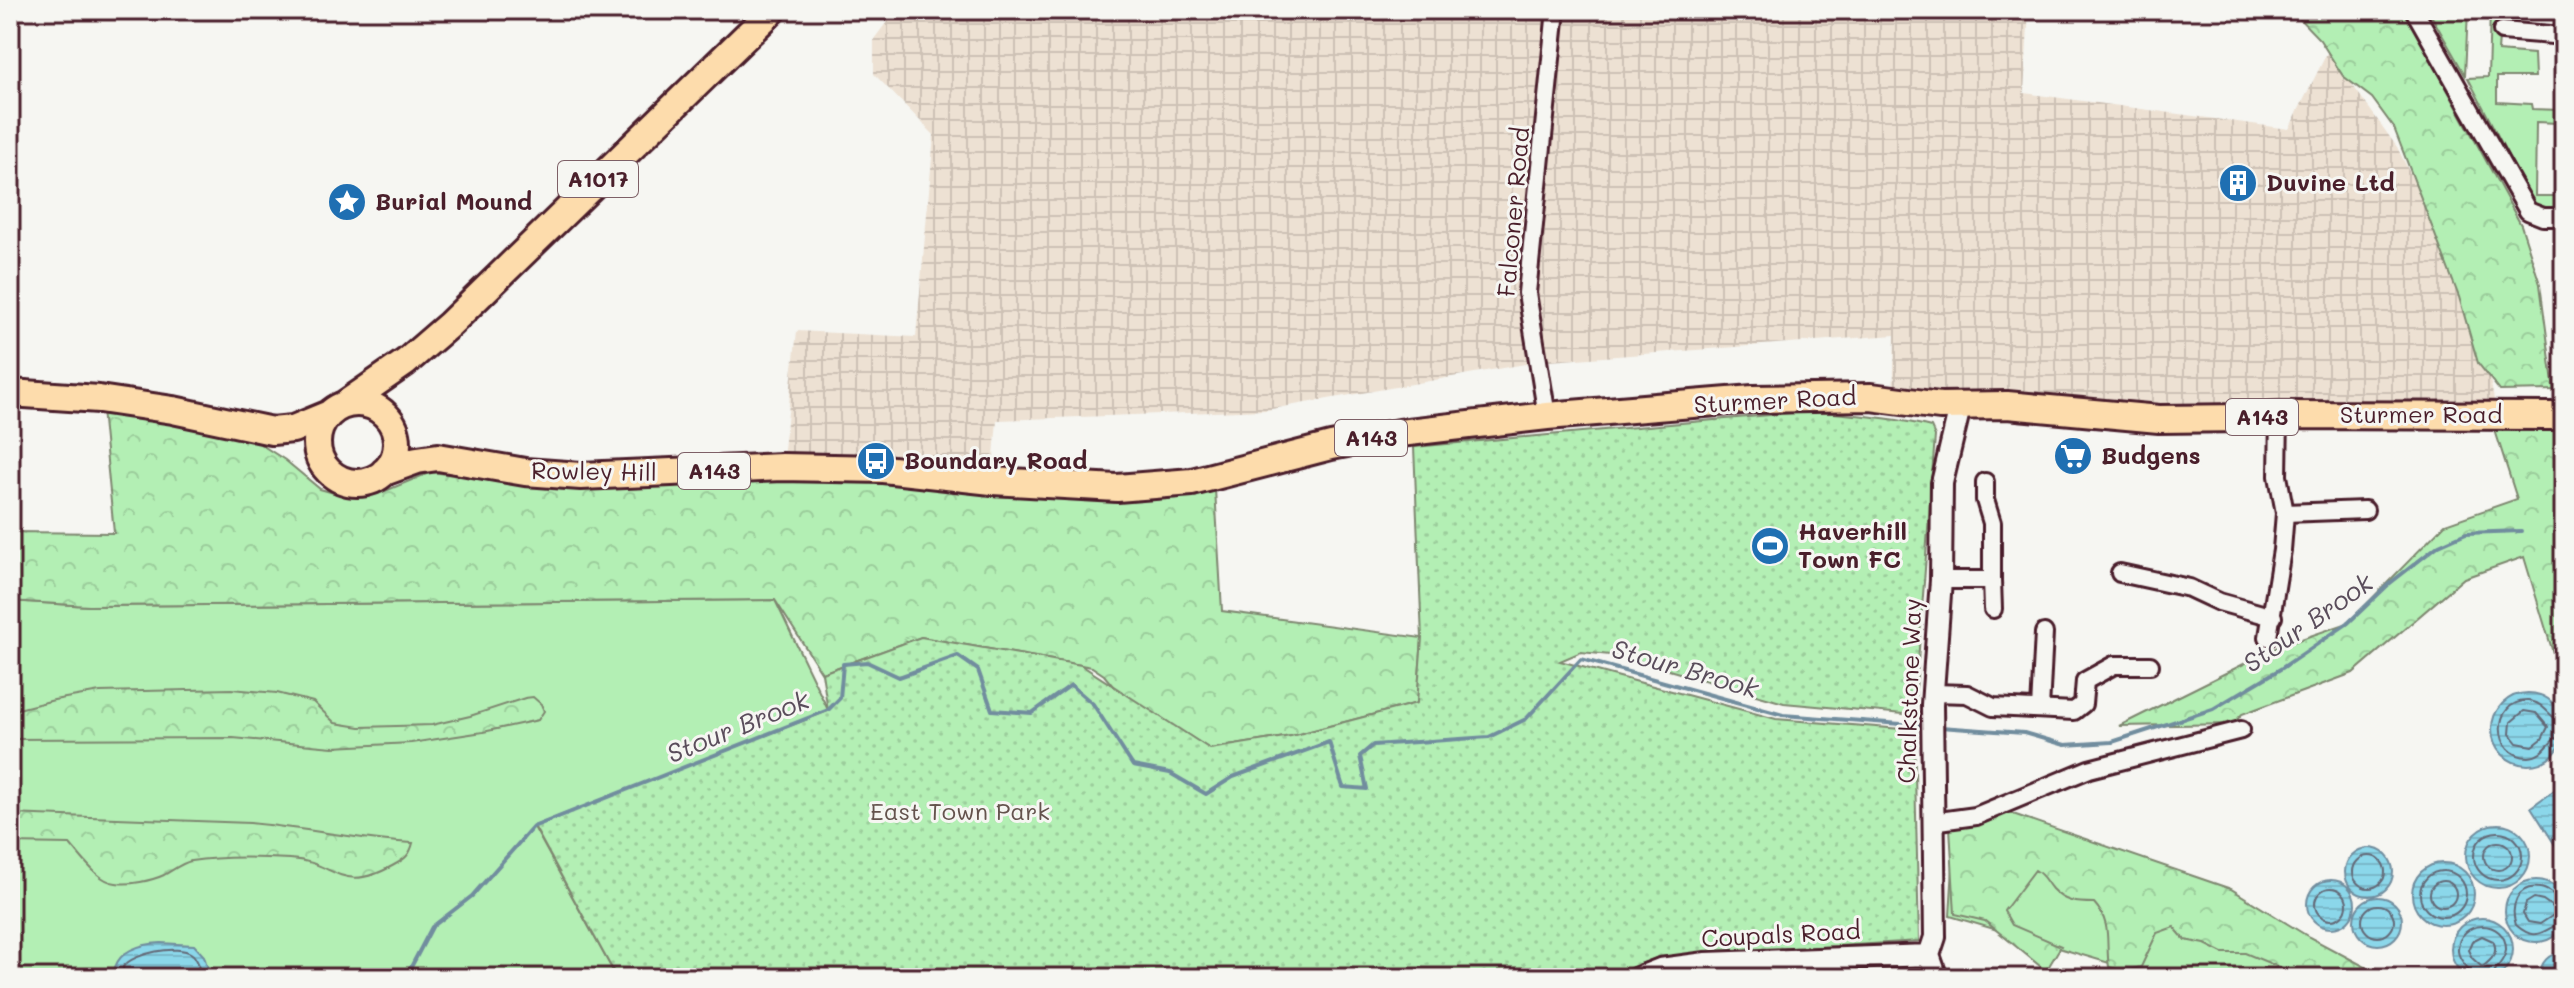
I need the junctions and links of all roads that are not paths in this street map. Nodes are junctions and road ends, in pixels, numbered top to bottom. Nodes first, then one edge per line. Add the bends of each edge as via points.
1 (773, 10) edge
2 (1556, 10) edge
3 (2414, 10) edge
4 (2502, 31) dead end
5 (2564, 36) edge
6 (2564, 217) edge
7 (423, 348) junction
8 (10, 393) edge
9 (1960, 407) junction
10 (335, 410) junction
11 (2279, 415) junction
12 (1547, 416) junction
13 (2564, 416) edge
14 (392, 424) junction
15 (272, 431) junction
16 (438, 457) junction
17 (326, 468) junction
18 (384, 472) junction
19 (992, 481) joint
20 (1985, 482) dead end
21 (2365, 510) dead end
22 (2285, 513) junction
23 (2120, 573) dead end
24 (1941, 580) junction
25 (1992, 580) junction
26 (1993, 609) dead end
27 (2273, 617) junction
28 (2044, 633) dead end
29 (2268, 637) dead end
30 (2150, 665) dead end
31 (1932, 699) junction
32 (2040, 709) junction
33 (2241, 730) dead end
34 (1932, 822) junction
35 (1929, 955) junction
36 (1637, 978) edge
37 (1937, 978) edge

1 - 7 main road, A1017
2 - 12 street, Falconer Road via 1527,293
3 - 6 street via 2528,211
4 - 5 street
7 - 10 main road, A1017
7 - 14 main road, A1017 via 398,391
8 - 15 main road, A1017 via 99,399
9 - 11 main road, Sturmer Road / A143 via 2007,405 2159,419
9 - 12 main road, Sturmer Road / A143 via 1871,397 1753,399
9 - 24 street, Chalkstone Way via 1942,483
10 - 14 main road via 357,402 369,404
10 - 15 main road, A1017 via 293,429
10 - 17 main road via 317,436
11 - 13 main road, Sturmer Road / A143
11 - 22 street via 2278,476
12 - 19 main road, Sturmer Road / A143 via 1400,433 1192,482 1117,488
14 - 16 main road, Rowley Hill / A143 via 404,438
14 - 18 main road via 396,452
15 - 17 main road, A1017
16 - 18 main road, Rowley Hill / A143
16 - 19 main road, Rowley Hill / A143 via 581,476 782,467 883,469
17 - 18 main road via 348,482
20 - 25 street via 1992,523
21 - 22 street
22 - 27 street
23 - 27 street via 2189,588
24 - 25 street
24 - 31 street, Chalkstone Way
25 - 26 street
27 - 29 street
28 - 32 street
30 - 32 street via 2114,665 2085,681 2083,704 2074,711
31 - 32 street via 1967,694 1993,707
31 - 34 street, Chalkstone Way
33 - 34 street via 2089,769 1976,816
34 - 35 street, Chalkstone Way via 1935,937
35 - 36 street, Coupals Road via 1706,963
35 - 37 street, Chalkstone Way

